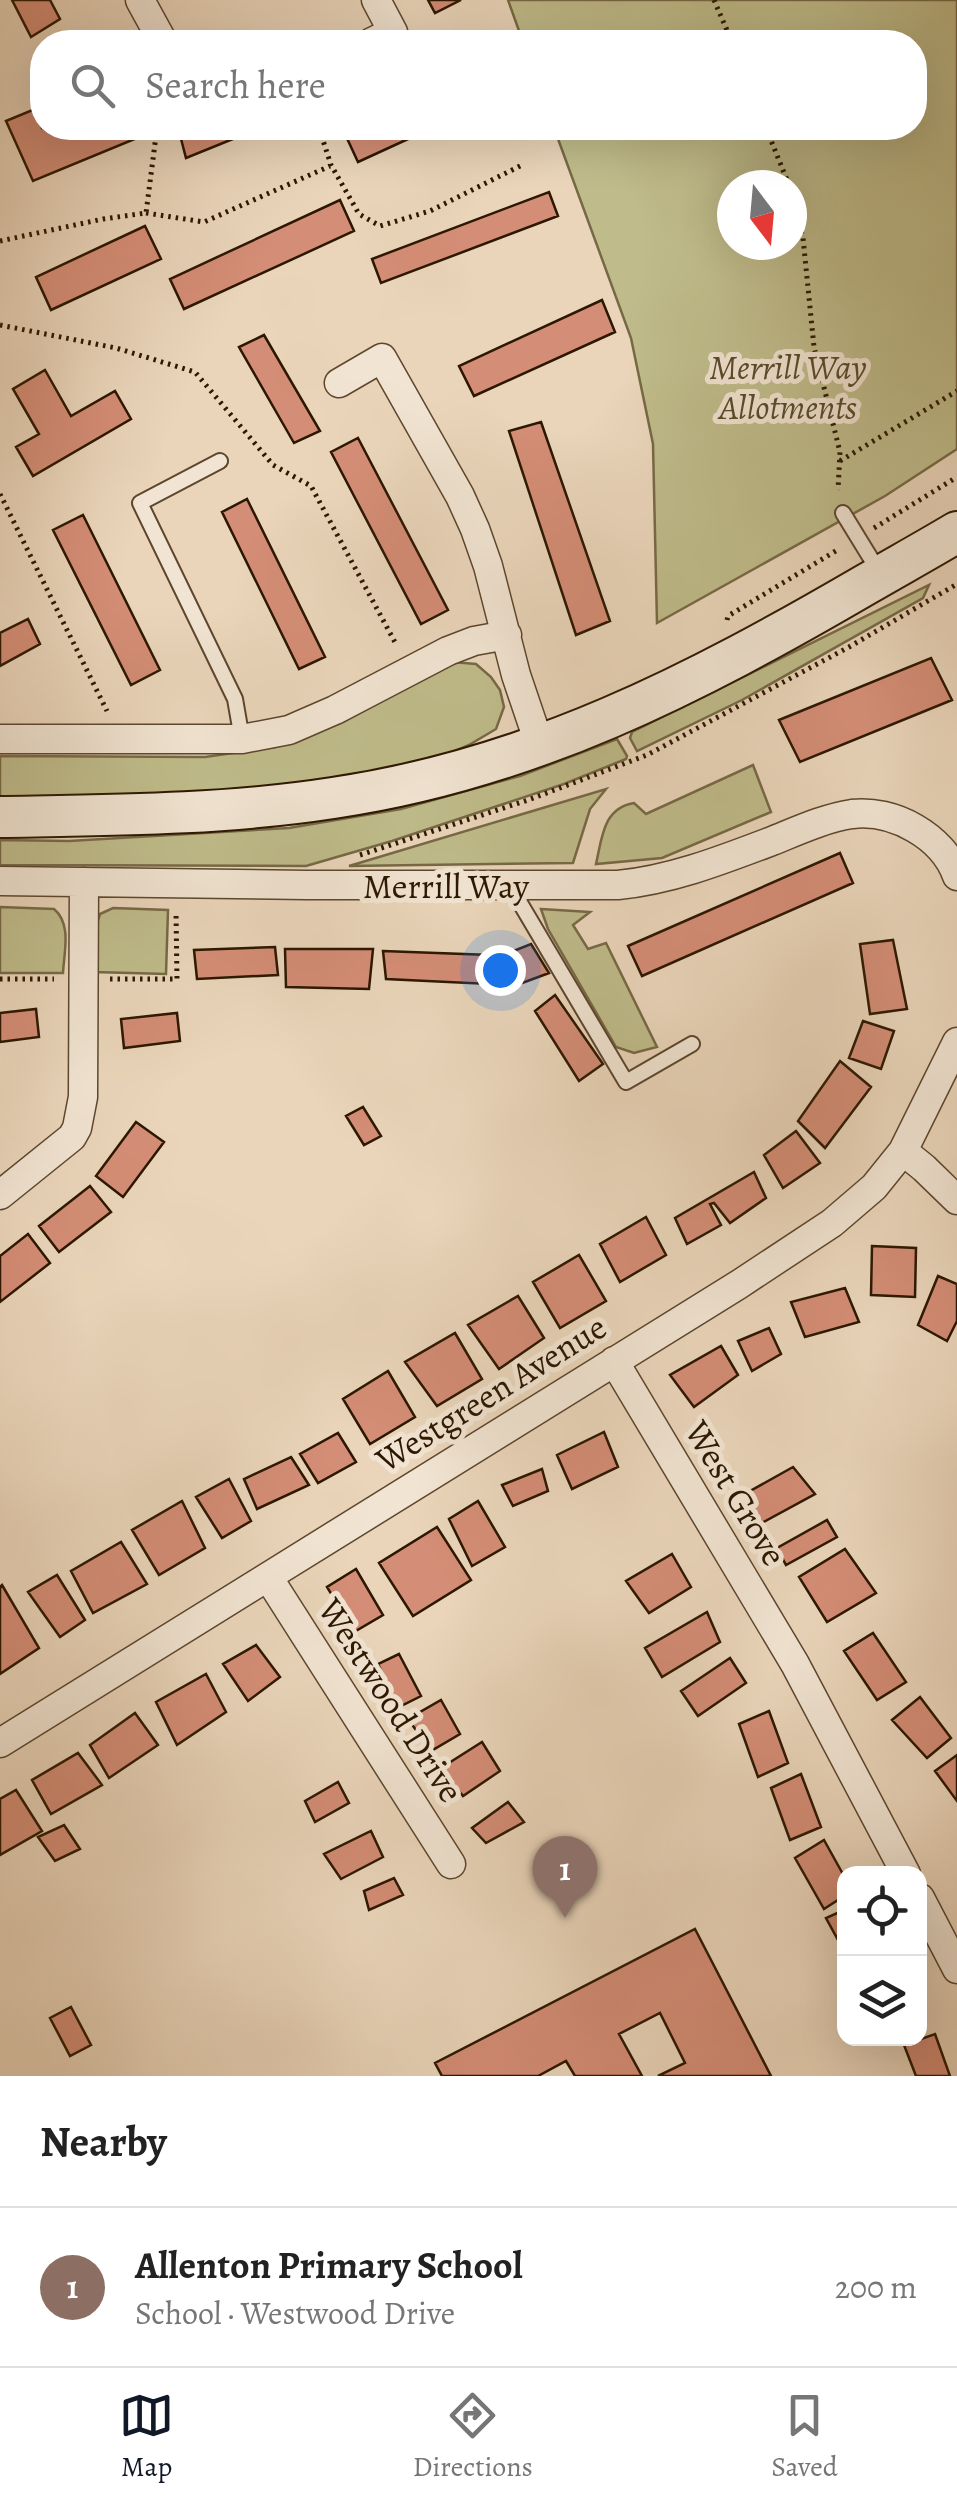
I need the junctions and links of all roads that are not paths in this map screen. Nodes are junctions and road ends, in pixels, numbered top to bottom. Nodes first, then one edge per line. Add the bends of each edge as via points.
1 (140, 0) edge
2 (376, 0) edge
3 (156, 30) edge
4 (391, 30) edge
5 (339, 383) dead end
6 (220, 461) dead end
7 (843, 513) road end
8 (957, 532) edge
9 (881, 576) junction
10 (507, 635) junction
11 (0, 739) edge
12 (242, 739) junction
13 (540, 746) junction
14 (0, 817) edge
15 (957, 876) edge
16 (0, 881) edge
17 (84, 882) junction
18 (510, 886) junction
19 (957, 1042) edge
20 (692, 1044) dead end
21 (903, 1152) junction
22 (0, 1196) edge
23 (957, 1200) edge
24 (614, 1361) junction
25 (268, 1577) junction
26 (0, 1744) edge
27 (451, 1864) dead end
28 (902, 1866) edge
29 (927, 1911) edge
30 (957, 1969) edge

1 - 3 street
2 - 4 street
5 - 10 street via 382,358 475,529
6 - 12 lane via 140,504 235,698
7 - 9 lane
8 - 9 street
9 - 13 street via 646,704
10 - 12 street via 448,650 289,730
10 - 13 street
11 - 12 street
13 - 14 street via 458,772 320,800 158,815
15 - 18 street, Merrill Way via 931,840 908,825 851,814 644,882
16 - 17 street, Merrill Way
17 - 18 street, Merrill Way
17 - 22 street via 83,1097 77,1128
18 - 20 lane via 626,1082
19 - 21 street, Westgreen Avenue
21 - 23 street
21 - 24 street, Westgreen Avenue via 832,1224
24 - 25 street, Westgreen Avenue
24 - 28 street, West Grove via 795,1664
25 - 26 street, Westgreen Avenue
25 - 27 street, Westwood Drive
29 - 30 street

